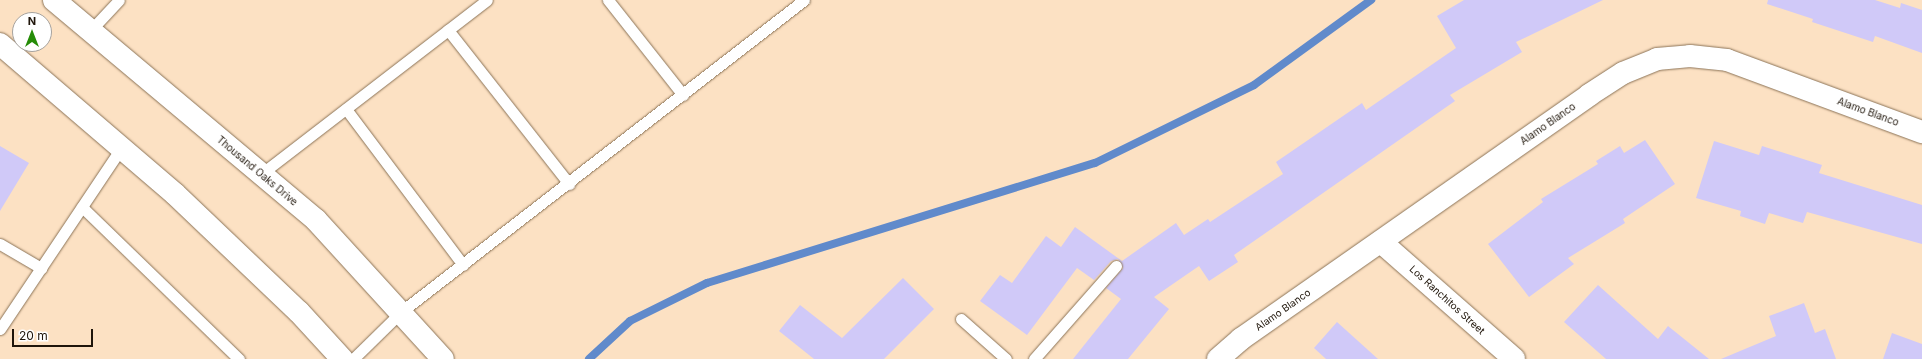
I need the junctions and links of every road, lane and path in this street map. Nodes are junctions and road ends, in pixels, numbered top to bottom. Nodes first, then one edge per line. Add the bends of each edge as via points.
1 (54, 0) edge
2 (119, 0) edge
3 (487, 0) edge
4 (608, 0) edge
5 (804, 0) edge
6 (90, 30) junction
7 (448, 30) junction
8 (0, 44) edge
9 (683, 95) junction
10 (346, 109) junction
11 (1922, 132) edge
12 (121, 148) junction
13 (261, 174) junction
14 (569, 184) junction
15 (82, 207) junction
16 (1381, 242) junction
17 (0, 244) edge
18 (463, 265) junction
19 (1116, 266) dead end
20 (41, 268) junction
21 (402, 311) junction
22 (961, 319) dead end
23 (0, 329) edge
24 (239, 359) edge
25 (342, 359) edge
26 (354, 359) edge
27 (443, 359) edge
28 (1006, 359) edge
29 (1034, 359) edge
30 (1218, 359) edge
31 (1514, 359) edge

1 - 6 main road, Thousand Oaks Drive
2 - 6 lane
3 - 7 lane
4 - 9 lane
5 - 9 lane
6 - 13 main road, Thousand Oaks Drive
7 - 10 lane
7 - 14 lane
8 - 12 main road
9 - 14 lane
10 - 13 lane
10 - 18 lane
11 - 16 main road, Alamo Blanco via 1727,60 1690,56 1657,59 1623,73 1589,95
12 - 15 lane
12 - 25 main road via 299,312
13 - 21 main road, Thousand Oaks Drive via 316,220
14 - 18 lane
15 - 20 lane
15 - 24 lane
16 - 30 main road, Alamo Blanco via 1241,339
16 - 31 main road, Los Ranchitos Street
17 - 20 lane
18 - 21 lane
19 - 29 lane
20 - 23 lane
21 - 26 lane
21 - 27 main road, Thousand Oaks Drive
22 - 28 lane

